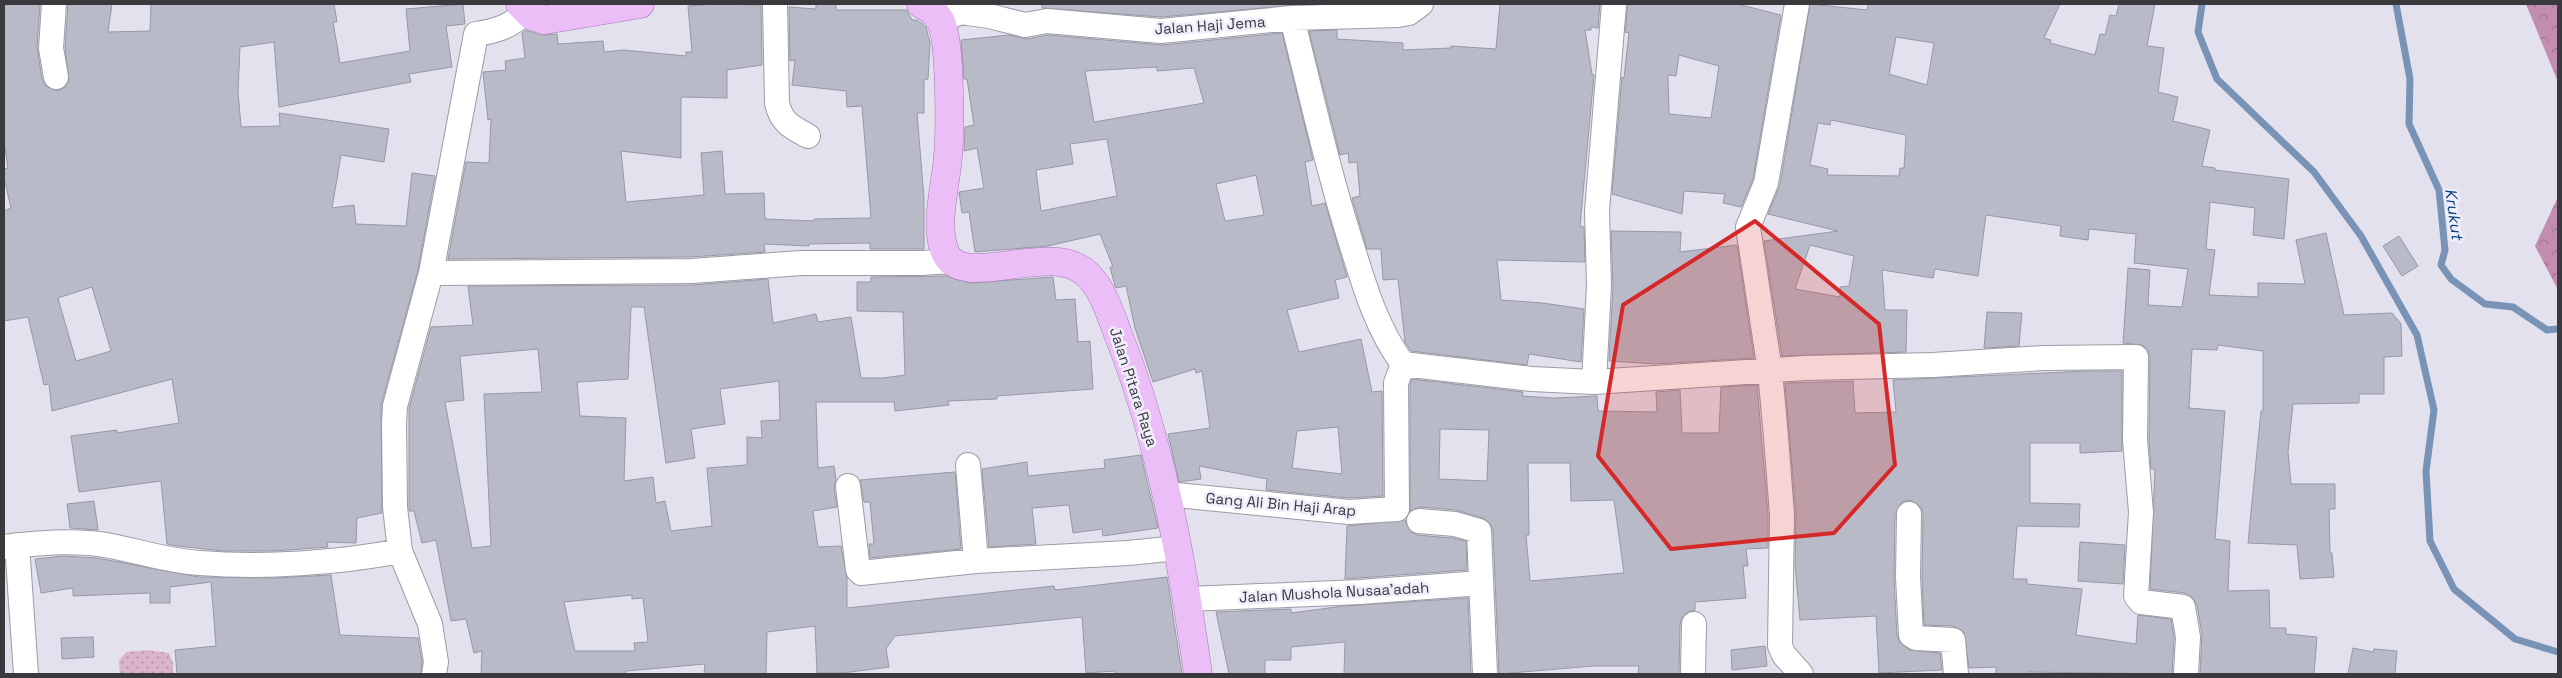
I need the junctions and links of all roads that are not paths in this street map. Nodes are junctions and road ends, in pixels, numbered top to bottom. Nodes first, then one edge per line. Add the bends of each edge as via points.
1 (54, 4) edge
2 (640, 4) edge
3 (775, 4) edge
4 (1421, 4) edge
5 (1614, 4) edge
6 (1798, 4) edge
7 (523, 8) edge
8 (931, 12) edge
9 (1093, 14) edge
10 (1292, 18) junction
11 (56, 77) dead end
12 (808, 136) dead end
13 (950, 261) junction
14 (431, 272) junction
15 (1403, 364) junction
16 (1770, 371) junction
17 (1594, 382) junction
18 (968, 465) dead end
19 (848, 486) dead end
20 (1166, 494) junction
21 (1909, 514) dead end
22 (1419, 520) dead end
23 (10, 546) edge
24 (1178, 548) junction
25 (400, 551) junction
26 (976, 561) junction
27 (1481, 583) junction
28 (1188, 599) junction
29 (1694, 624) dead end
30 (26, 674) edge
31 (434, 674) edge
32 (1198, 674) edge
33 (1485, 674) edge
34 (1693, 674) edge
35 (1801, 674) edge
36 (1956, 674) edge
37 (2186, 674) edge

1 - 11 street via 51,48
2 - 7 main road via 545,20 532,16
3 - 12 street via 778,110 788,126
4 - 10 street, Jalan Haji Jema via 1409,13
5 - 17 street via 1597,210 1599,285
6 - 16 street via 1766,183 1748,227
7 - 14 street via 515,23 496,31 476,34
8 - 9 street, Jalan Haji Jema via 961,12 1025,25
8 - 13 main road via 944,32 948,72 950,138 942,229
9 - 10 street, Jalan Haji Jema via 1161,30
10 - 15 street via 1334,188 1353,248 1378,325
13 - 14 street via 838,262 622,279
13 - 20 main road, Jalan Pitara Raya via 982,268 1045,260 1069,264 1088,275 1102,296 1127,356
14 - 25 street via 395,406 395,507
15 - 17 street via 1524,378
15 - 20 street, Gang Ali Bin Haji Arap via 1396,383 1397,508 1349,512
16 - 17 street
16 - 35 street via 1782,515 1780,646
16 - 37 street via 2044,358 2136,357 2135,440 2141,512 2136,596 2141,602 2183,607 2188,637
18 - 26 street
19 - 26 street via 860,573
20 - 24 main road, Jalan Pitara Raya
21 - 36 street via 1911,635 1953,640
22 - 27 street via 1455,524 1479,532
23 - 25 street via 99,544 169,560 200,563 320,561
23 - 30 street
24 - 26 street
24 - 28 main road, Jalan Pitara Raya
25 - 31 street via 430,624 436,662
27 - 28 street, Jalan Mushola Nusaa'adah
27 - 33 street
28 - 32 main road, Jalan Pitara Raya
29 - 34 street

